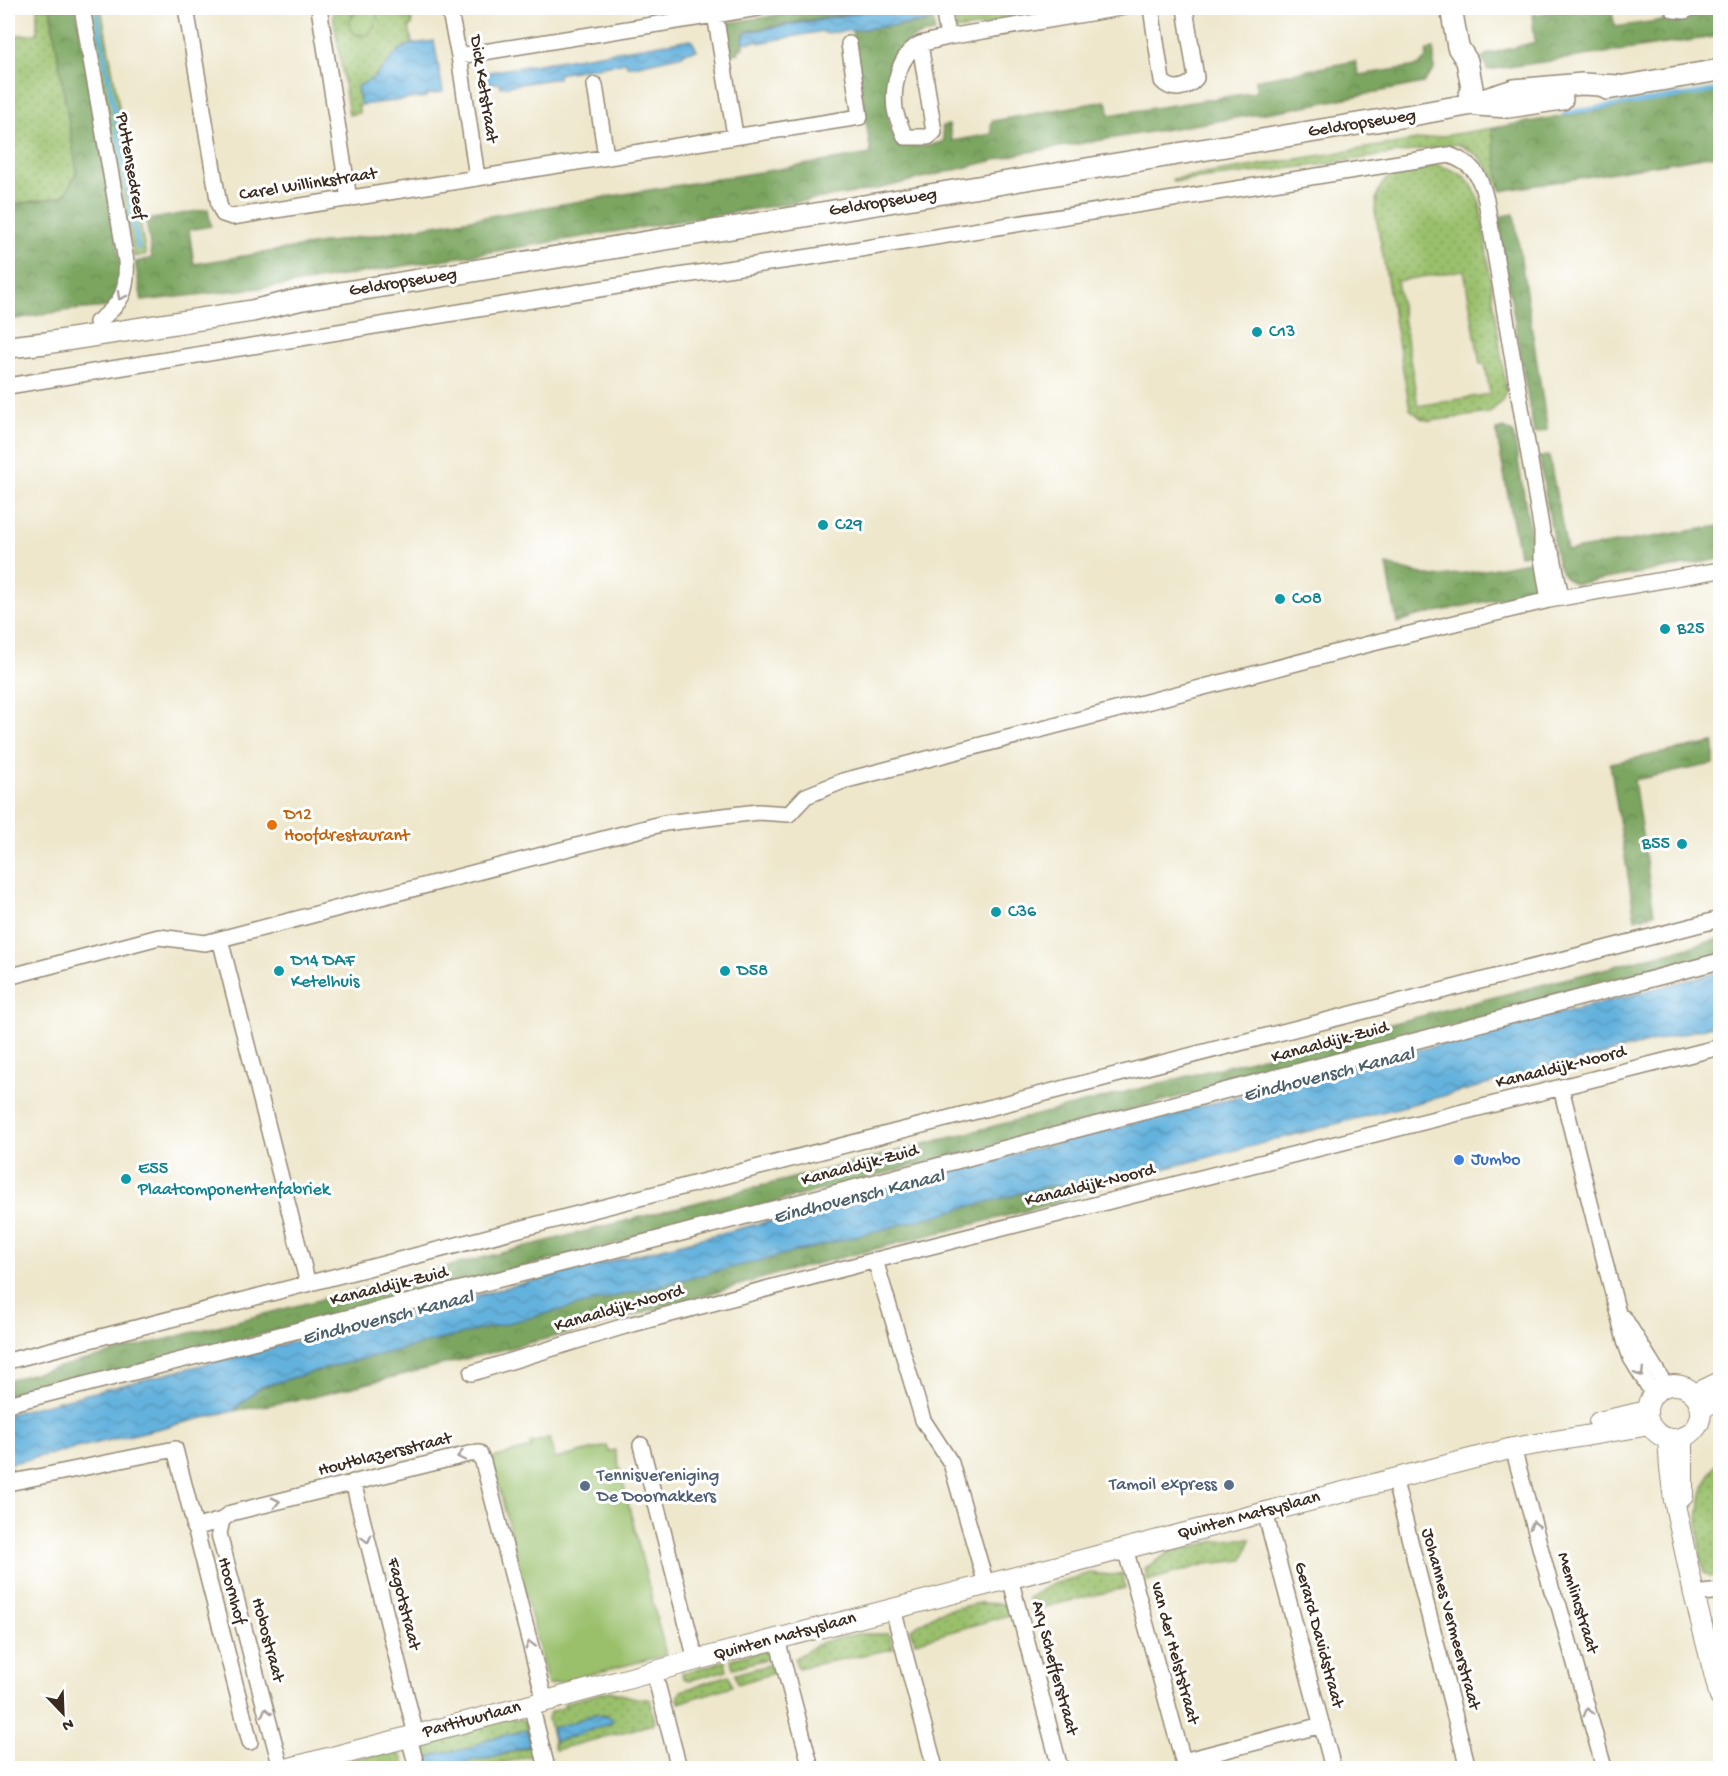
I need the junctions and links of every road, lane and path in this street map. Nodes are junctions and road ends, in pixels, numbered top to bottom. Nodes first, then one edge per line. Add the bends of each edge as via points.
1 (82, 8) edge
2 (186, 8) edge
3 (319, 8) edge
4 (449, 8) edge
5 (758, 8) edge
6 (943, 8) edge
7 (1120, 8) edge
8 (1151, 8) edge
9 (1185, 8) edge
10 (1451, 8) edge
11 (1672, 8) edge
12 (1691, 8) edge
13 (715, 11) edge
14 (948, 37) junction
15 (849, 44) dead end
16 (920, 44) junction
17 (459, 57) junction
18 (1720, 69) edge
19 (595, 85) dead end
20 (1467, 105) junction
21 (735, 135) junction
22 (606, 156) junction
23 (477, 177) junction
24 (349, 199) junction
25 (298, 300) junction
26 (97, 322) junction
27 (8, 345) edge
28 (8, 386) edge
29 (1720, 570) edge
30 (1555, 598) junction
31 (1720, 920) edge
32 (220, 939) junction
33 (1720, 962) edge
34 (8, 977) edge
35 (1720, 1047) edge
36 (1561, 1088) junction
37 (875, 1260) junction
38 (308, 1284) junction
39 (8, 1361) edge
40 (472, 1373) dead end
41 (1720, 1382) edge
42 (1720, 1398) edge
43 (1698, 1401) junction
44 (8, 1404) edge
45 (1654, 1404) junction
46 (1676, 1438) junction
47 (641, 1444) dead end
48 (1513, 1448) junction
49 (1394, 1479) junction
50 (353, 1482) junction
51 (8, 1483) edge
52 (1265, 1512) junction
53 (222, 1521) junction
54 (194, 1528) junction
55 (1125, 1548) junction
56 (1010, 1578) junction
57 (986, 1584) junction
58 (1720, 1591) edge
59 (1694, 1594) junction
60 (893, 1609) junction
61 (777, 1639) junction
62 (696, 1660) junction
63 (654, 1672) junction
64 (1720, 1697) edge
65 (538, 1703) junction
66 (1322, 1725) junction
67 (412, 1736) junction
68 (250, 1742) dead end
69 (1184, 1765) edge
70 (281, 1768) edge
71 (290, 1768) edge
72 (417, 1768) edge
73 (548, 1768) edge
74 (679, 1768) edge
75 (811, 1768) edge
76 (935, 1768) edge
77 (1060, 1768) edge
78 (1333, 1768) edge
79 (1468, 1768) edge
80 (1604, 1768) edge

1 -> 26 street, Puttensedreef via 126,261 123,294
2 - 24 street, Carel Willinkstraat via 223,214 232,217
3 - 24 street
4 - 17 street, Dick Ketstraat
5 - 13 street
6 - 14 street
7 - 14 street
8 - 9 street via 1162,81 1175,88 1185,87 1196,78
10 - 20 main road via 1458,47 1454,63 1456,82
11 - 12 street
13 - 17 street
13 - 21 street
14 - 16 street
15 - 21 street, Carel Willinkstraat via 860,117
16 - 16 street via 906,55 897,82 895,111 905,137 928,137 934,132
17 - 23 street, Dick Ketstraat
18 - 20 main road, Geldropseweg via 1619,86 1582,84 1514,90
19 - 22 street
20 - 25 main road, Geldropseweg
21 - 22 street, Carel Willinkstraat
22 - 23 street, Carel Willinkstraat
23 - 24 street, Carel Willinkstraat
25 - 26 main road, Geldropseweg via 250,301
25 - 27 main road, Geldropseweg via 46,344
26 - 27 main road, Geldropseweg via 45,332
28 - 30 street via 1449,155 1463,160 1482,182 1542,532 1542,559
29 - 30 street
30 - 32 street via 843,781 806,796 789,814 758,812 665,823
31 - 38 street
32 - 34 street via 206,943 159,937
32 - 38 street
33 - 44 street, Kanaaldijk-Zuid
35 - 36 street, Kanaaldijk-Noord
36 - 37 street, Kanaaldijk-Noord
36 - 45 street via 1619,1311
37 - 40 street, Kanaaldijk-Noord via 625,1326
37 - 57 street via 923,1420 951,1463
38 - 39 street
41 - 43 street
42 - 43 street
43 - 45 street via 1687,1388 1677,1385
43 - 46 street via 1697,1426
45 - 46 street via 1658,1434
45 - 48 street, Quinten Matsyslaan
46 - 59 street via 1670,1468
47 - 62 street
48 - 49 street, Quinten Matsyslaan
80 -> 48 street, Memlincstraat
49 - 52 street, Quinten Matsyslaan
49 - 79 street, Johannes Vermeerstraat
53 -> 50 street, Houtblazersstraat via 231,1513
65 -> 50 street, Houtblazersstraat via 478,1453
50 -> 67 street, Fagotstraat
51 - 54 street, Hoornhof via 175,1449
52 - 55 street, Quinten Matsyslaan
52 - 66 street, Gerard Davidstraat
53 - 54 street, Houtblazersstraat
70 -> 53 street, Hobostraat via 219,1534
54 - 68 street, Hoornhof
55 - 56 street, Quinten Matsyslaan
55 - 69 street, van der Helststraat
56 - 57 street, Quinten Matsyslaan
56 - 77 street, Ary Schefferstraat
57 - 60 street, Quinten Matsyslaan
58 - 59 street
59 - 64 street
60 - 61 street, Quinten Matsyslaan
60 - 76 street
61 - 62 street, Quinten Matsyslaan
61 - 75 street
62 - 63 street, Quinten Matsyslaan
63 - 65 street, Partituurlaan
63 - 74 street
65 - 67 street, Partituurlaan
65 - 73 street
66 - 69 street
66 - 78 street, Gerard Davidstraat
67 - 71 street, Partituurlaan
67 - 72 street, Fagotstraat

